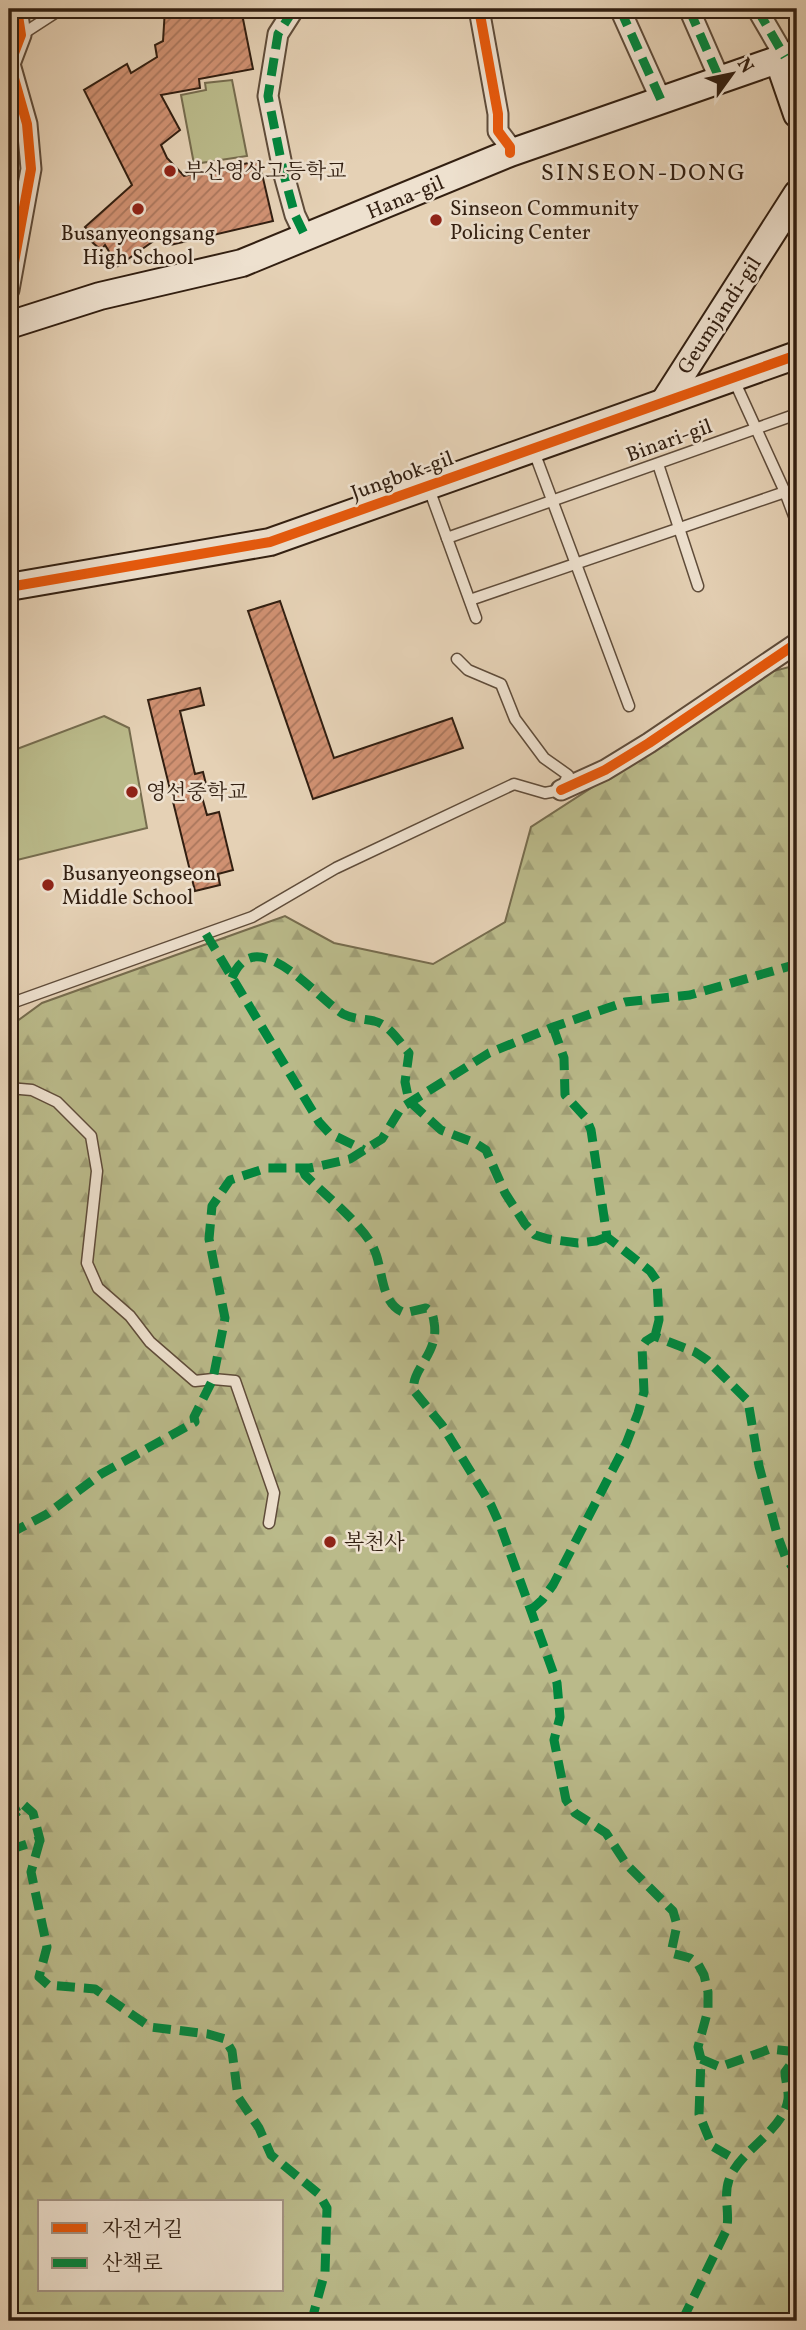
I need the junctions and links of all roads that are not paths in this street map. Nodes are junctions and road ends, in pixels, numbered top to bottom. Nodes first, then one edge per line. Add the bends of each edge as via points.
1 (17, 9) edge
2 (61, 9) edge
3 (294, 9) edge
4 (479, 9) edge
5 (620, 9) edge
6 (689, 9) edge
7 (757, 9) edge
8 (21, 35) junction
9 (787, 56) edge
10 (720, 80) junction
11 (661, 100) junction
12 (797, 114) edge
13 (510, 153) junction
14 (797, 194) edge
15 (301, 227) junction
16 (9, 290) edge
17 (9, 325) edge
18 (797, 355) edge
19 (733, 377) junction
20 (664, 402) junction
21 (797, 414) edge
22 (755, 429) junction
23 (533, 448) junction
24 (658, 464) junction
25 (428, 486) junction
26 (785, 492) junction
27 (553, 502) junction
28 (797, 524) edge
29 (680, 529) junction
30 (447, 538) junction
31 (577, 565) junction
32 (698, 586) dead end
33 (9, 587) edge
34 (470, 600) junction
35 (477, 618) dead end
36 (797, 643) edge
37 (457, 659) dead end
38 (629, 706) dead end
39 (561, 790) junction
40 (9, 1004) edge
41 (9, 1088) edge
42 (269, 1523) dead end

1 - 8 street
2 - 8 lane
3 - 15 street via 278,34 268,96 284,175
4 - 13 street via 499,131
5 - 11 street
6 - 10 street
7 - 9 street
8 - 16 street via 10,64 27,124 31,169
9 - 10 street, Hana-gil
9 - 12 street
10 - 11 street, Hana-gil
11 - 13 street, Hana-gil
13 - 15 street, Hana-gil
14 - 20 street, Geumjandi-gil
15 - 17 street, Hana-gil via 243,263 100,296
18 - 19 street, Jungbok-gil
19 - 20 street, Jungbok-gil
19 - 22 lane
20 - 23 street, Jungbok-gil
21 - 22 lane, Binari-gil
22 - 24 lane, Binari-gil
22 - 26 lane
23 - 25 street, Jungbok-gil
23 - 27 lane
24 - 27 lane, Binari-gil
24 - 29 lane
25 - 30 lane
25 - 33 street, Jungbok-gil via 270,542
26 - 28 lane
26 - 29 lane
27 - 30 lane, Binari-gil
27 - 31 lane
29 - 31 lane
29 - 32 lane
30 - 34 lane
31 - 34 lane
31 - 38 lane
34 - 35 lane
36 - 39 street via 649,743
37 - 39 lane via 468,670 501,684 522,729 544,758 568,775
39 - 40 lane via 545,793 514,784 336,868 253,917
41 - 42 lane via 32,1090 57,1102 91,1136 97,1171 87,1263 91,1275 150,1342 195,1381 235,1381 274,1493

